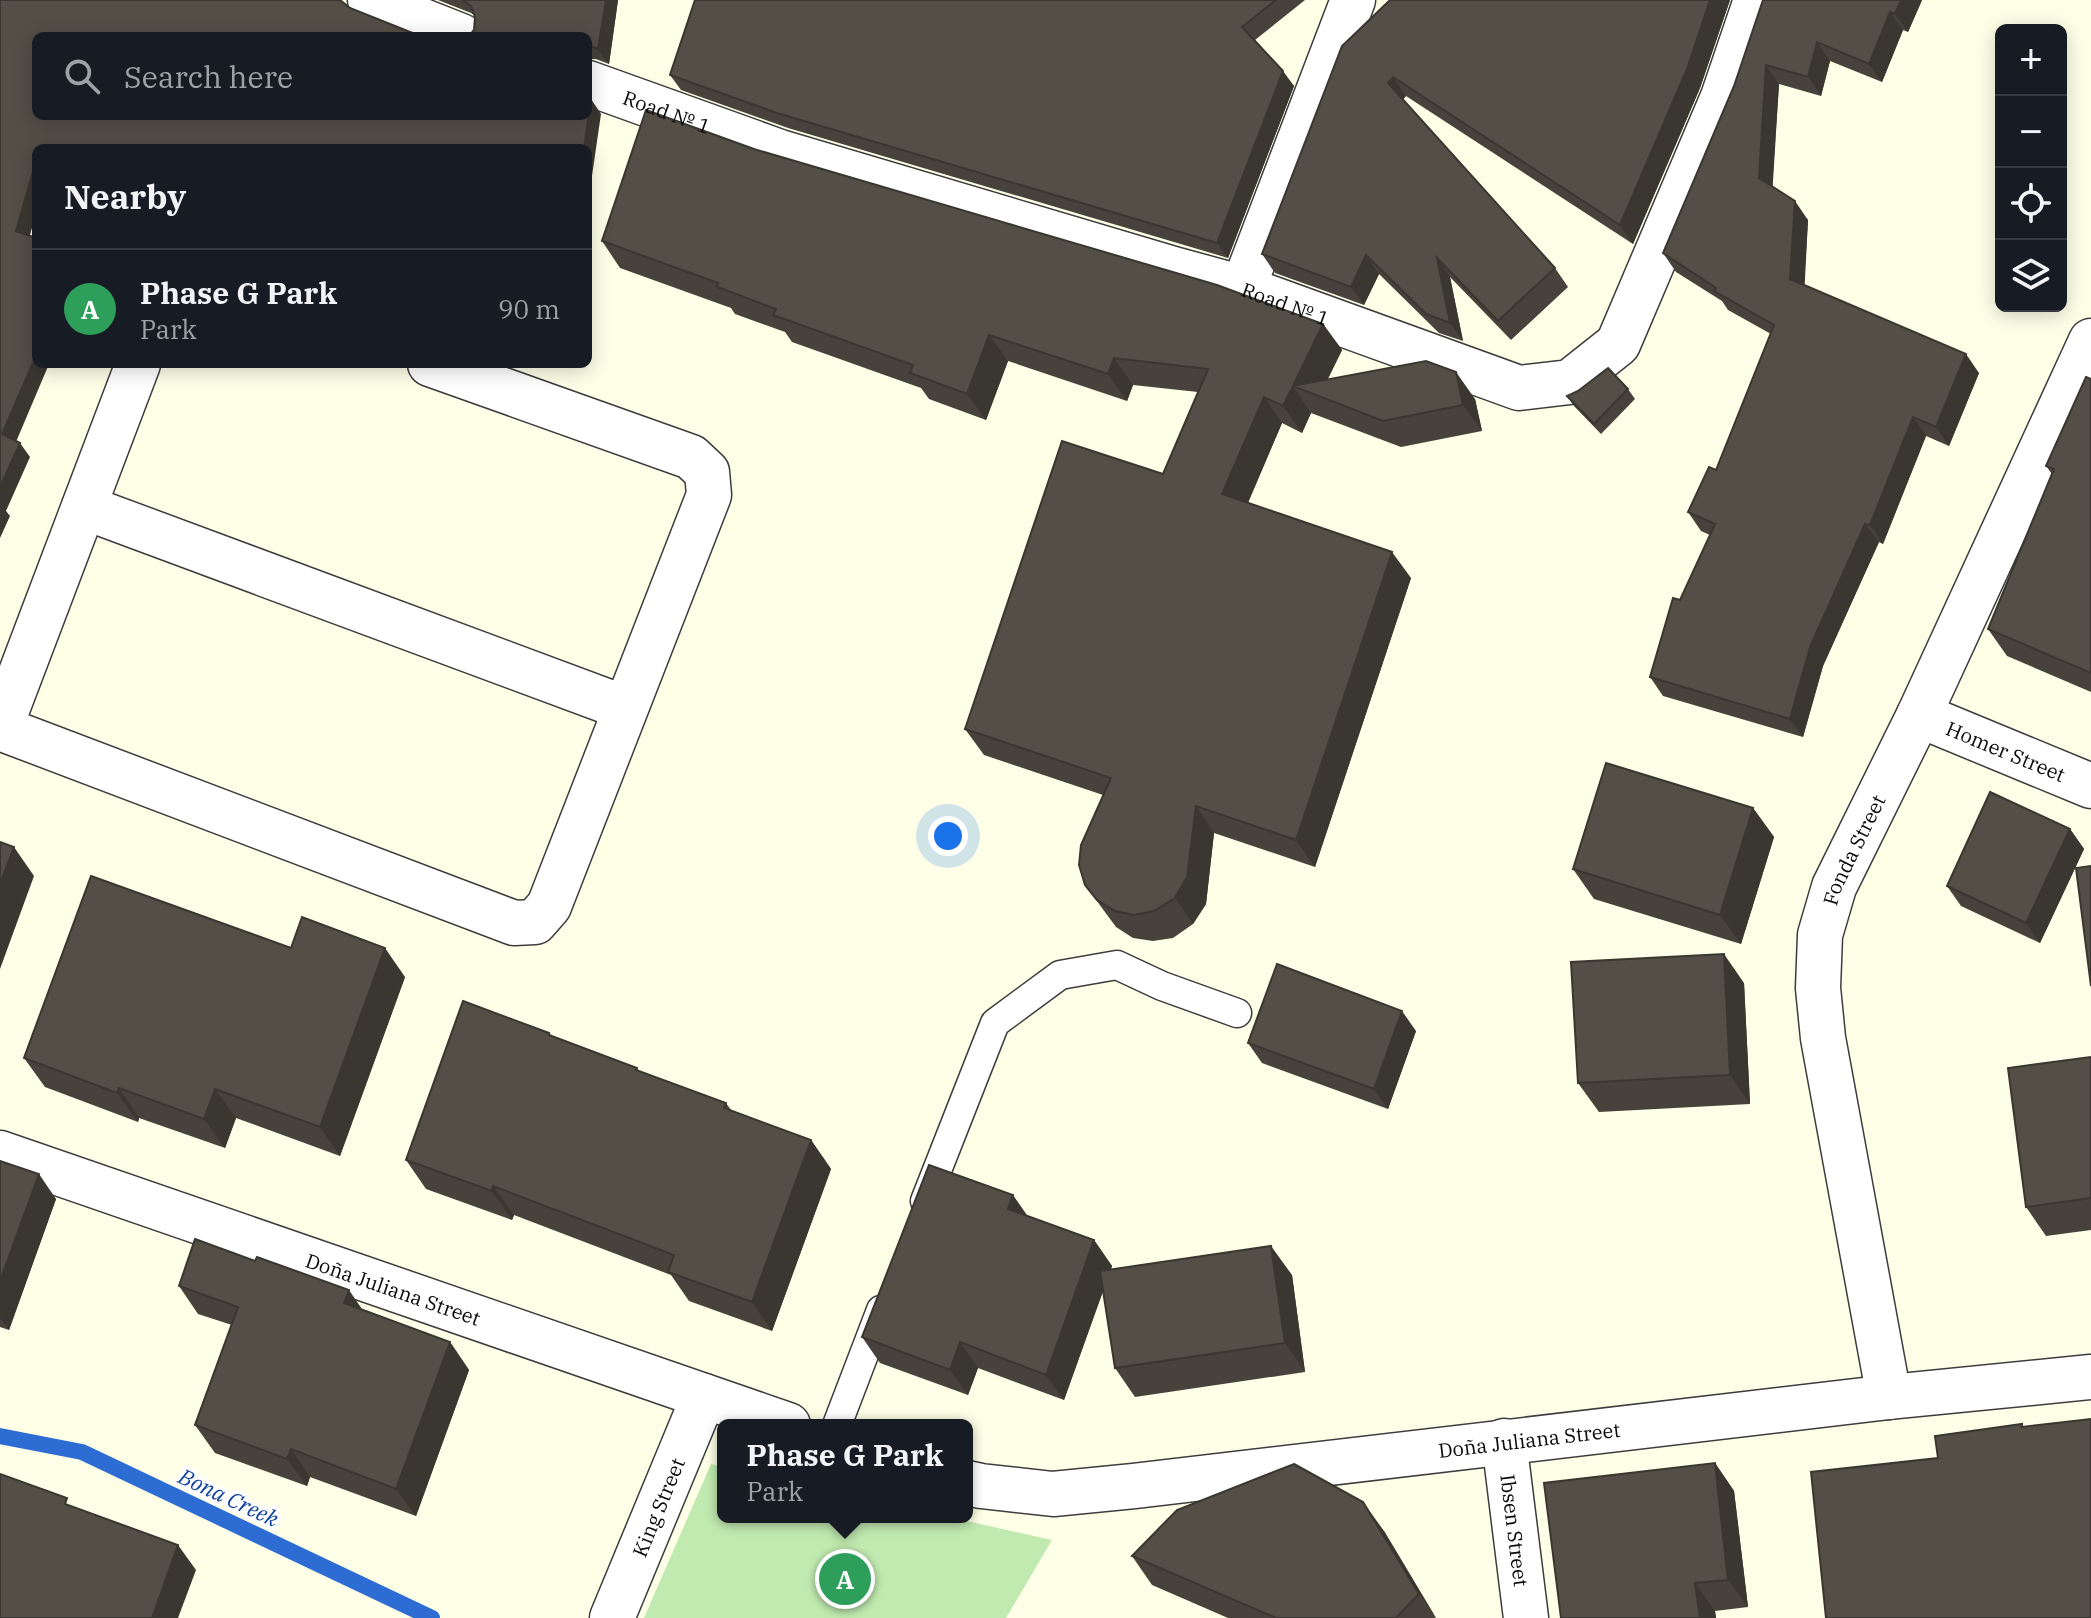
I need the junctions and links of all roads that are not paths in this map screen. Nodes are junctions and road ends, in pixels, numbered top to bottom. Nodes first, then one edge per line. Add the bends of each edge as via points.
1 (370, 0) edge
2 (1353, 0) edge
3 (1756, 0) edge
4 (451, 32) edge
5 (592, 84) edge
6 (1243, 288) junction
7 (2091, 341) edge
8 (136, 368) edge
9 (441, 368) edge
10 (84, 507) junction
11 (625, 708) junction
12 (1919, 715) junction
13 (0, 728) edge
14 (2091, 786) edge
15 (1237, 1013) dead end
16 (0, 1153) edge
17 (915, 1226) edge
18 (892, 1284) edge
19 (2091, 1377) edge
20 (704, 1396) junction
21 (1889, 1397) junction
22 (771, 1419) edge
23 (839, 1419) edge
24 (1504, 1441) junction
25 (973, 1484) edge
26 (612, 1618) edge
27 (1526, 1618) edge

1 - 4 street
2 - 6 street
3 - 6 street, Road № 1 via 1723,97 1618,344 1570,382 1519,388
5 - 6 street, Road № 1 via 780,152
7 - 12 street, Fonda Street
8 - 10 street
9 - 11 street via 691,457 707,472 709,495
10 - 11 street
10 - 13 street
11 - 13 street via 549,906 535,922 514,923
12 - 14 street, Homer Street
12 - 21 street, Fonda Street via 1834,887 1819,949 1823,1038
15 - 17 lane via 1117,965 1060,975 995,1023
16 - 20 street, Doña Juliana Street
18 - 23 lane
19 - 21 street, Doña Juliana Street
20 - 22 street, Doña Juliana Street
20 - 26 street, King Street
21 - 24 street, Doña Juliana Street
24 - 25 street, Doña Juliana Street via 1053,1494
24 - 27 street, Ibsen Street

